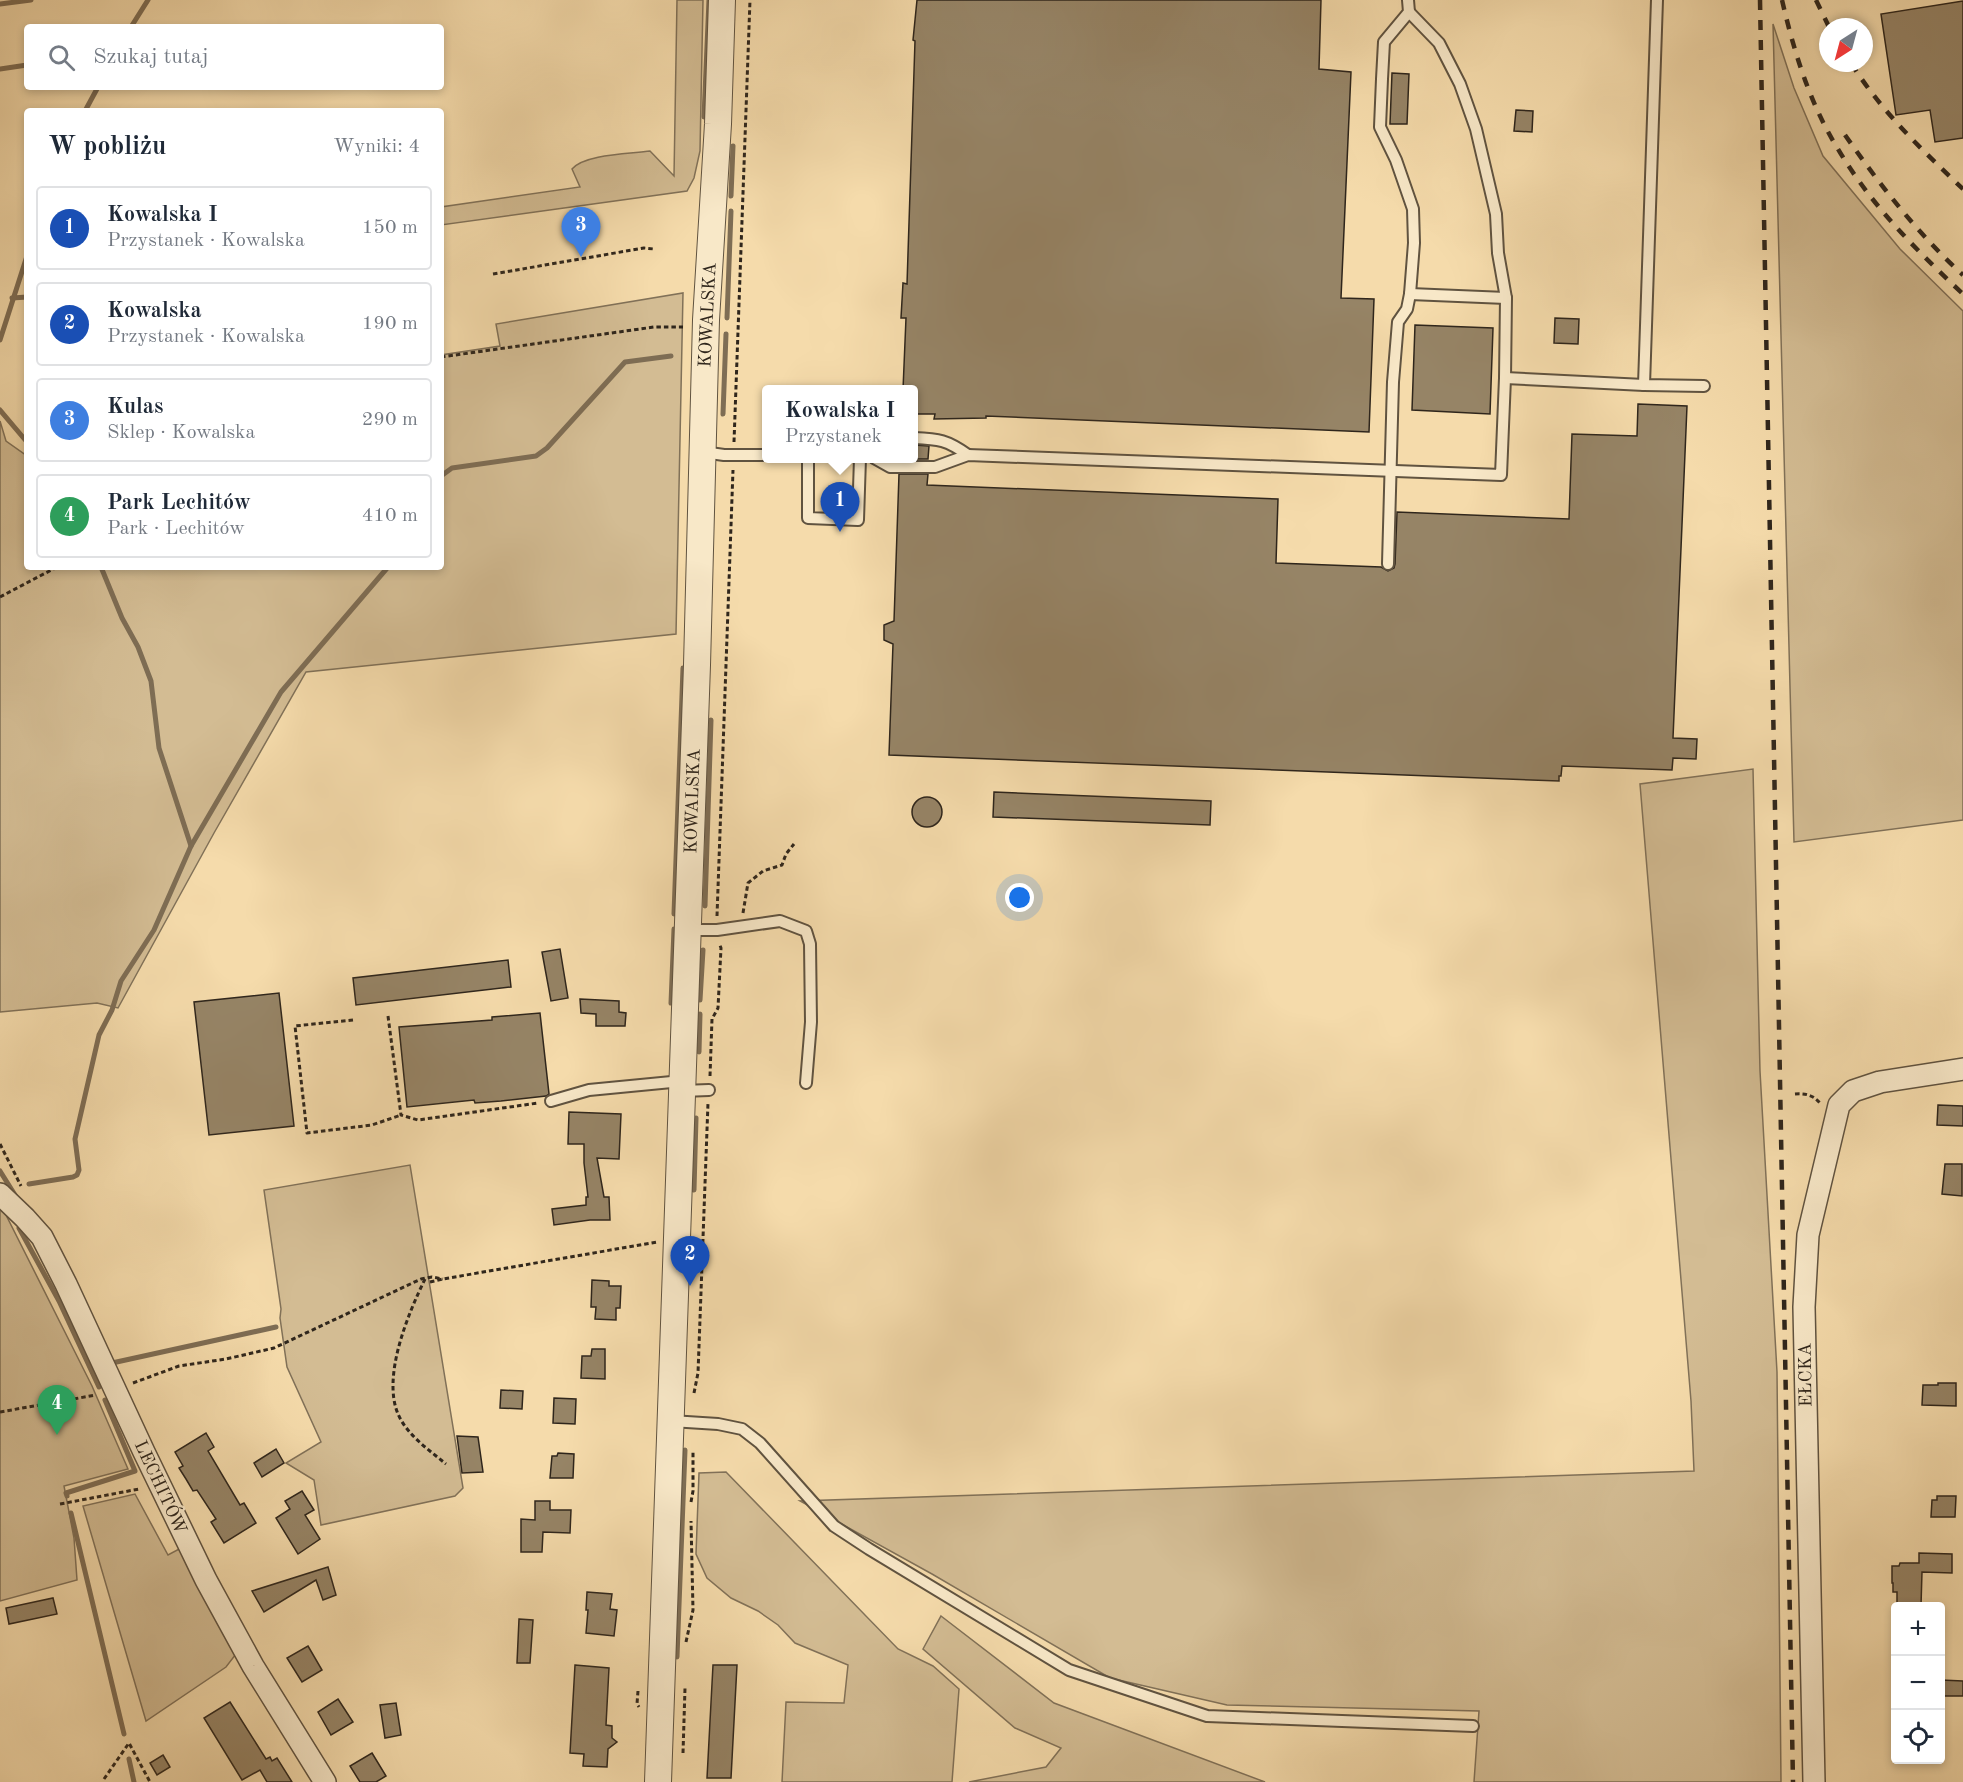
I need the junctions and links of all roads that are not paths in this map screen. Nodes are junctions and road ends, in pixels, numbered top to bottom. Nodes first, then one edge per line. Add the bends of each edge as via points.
1 (722, 0) edge
2 (1408, 0) edge
3 (1657, 0) edge
4 (1409, 12) junction
5 (1410, 294) junction
6 (1506, 298) junction
7 (1505, 378) junction
8 (1644, 385) junction
9 (1704, 386) dead end
10 (918, 438) edge
11 (702, 452) junction
12 (968, 454) junction
13 (762, 455) edge
14 (808, 463) edge
15 (860, 463) edge
16 (882, 463) edge
17 (1391, 471) junction
18 (1388, 564) dead end
19 (687, 930) junction
20 (1963, 1069) edge
21 (806, 1083) dead end
22 (682, 1086) junction
23 (709, 1090) road end
24 (551, 1101) road end
25 (0, 1194) edge
26 (681, 1421) junction
27 (1473, 1726) dead end
28 (325, 1782) edge
29 (658, 1782) edge
30 (1814, 1782) edge

1 - 11 street, KOWALSKA
2 - 4 lane
3 - 8 lane
4 - 5 lane via 1384,42 1380,127 1413,209
4 - 6 lane via 1439,43 1460,84 1476,129 1496,214
5 - 6 lane
5 - 17 lane via 1407,309 1398,322
6 - 7 lane
7 - 8 lane
7 - 17 lane via 1501,475
8 - 9 lane
10 - 12 lane via 938,439
11 - 13 lane
11 - 19 street, KOWALSKA
12 - 16 lane via 936,468 890,467
12 - 17 lane
14 - 15 lane via 808,518 858,520
17 - 18 lane
19 - 21 lane via 780,921 806,931 810,944 811,1022
19 - 22 street, KOWALSKA
20 - 30 street, EŁCKA via 1880,1082 1853,1091 1839,1105 1808,1235 1804,1307
22 - 23 lane
22 - 24 lane via 589,1090
22 - 26 street, KOWALSKA via 677,1241
25 - 28 street, LECHITÓW via 42,1237 221,1609
26 - 27 lane via 742,1429 760,1443 834,1526 1069,1670 1207,1716
26 - 29 street, KOWALSKA

